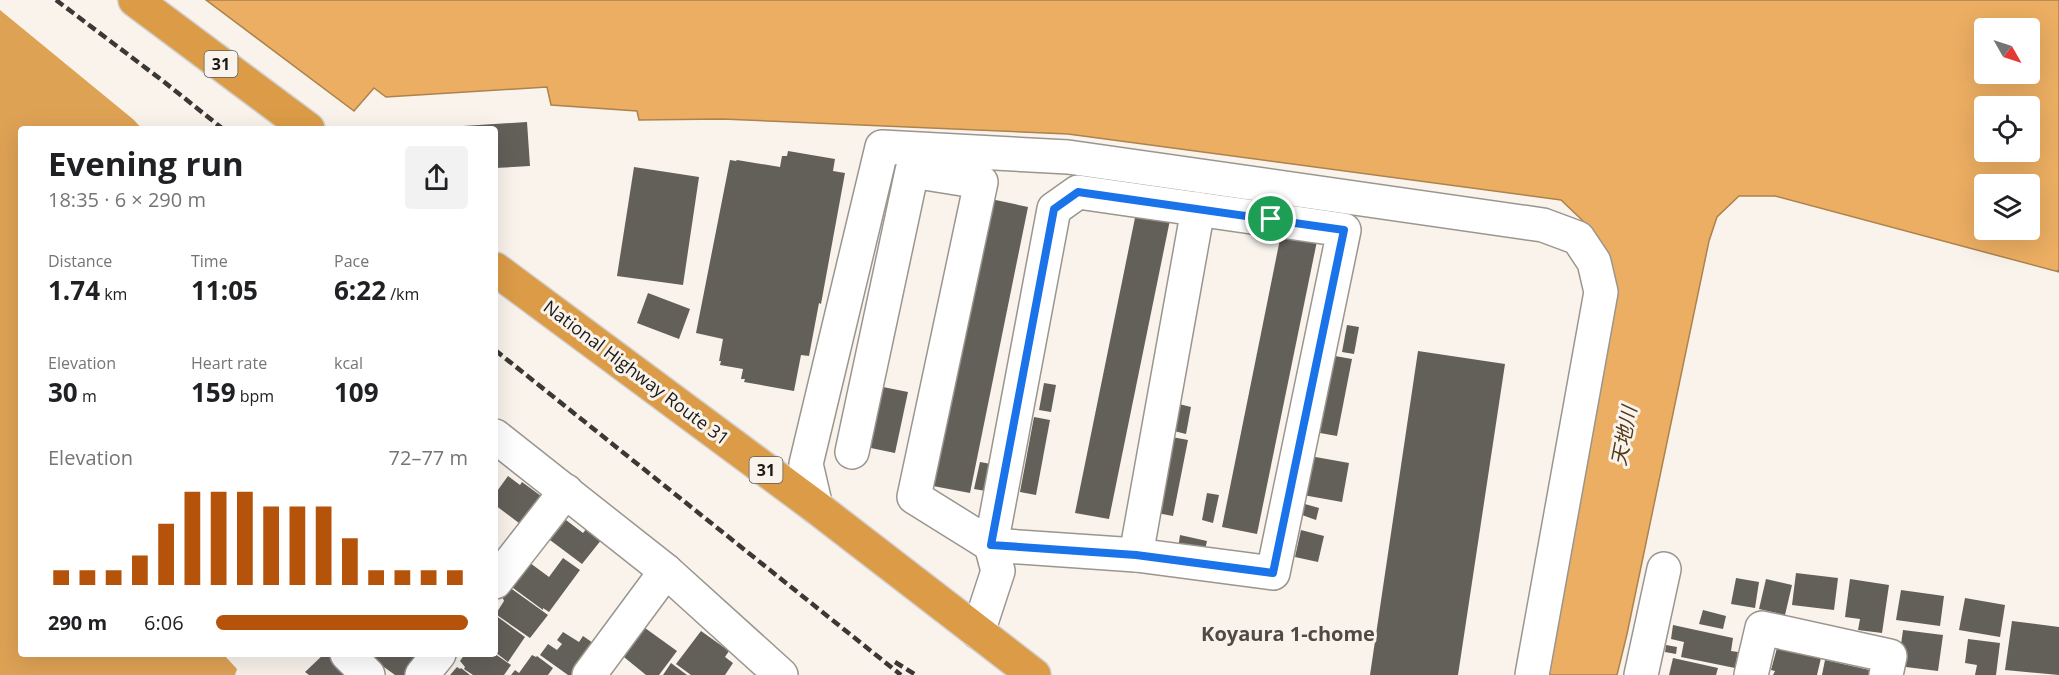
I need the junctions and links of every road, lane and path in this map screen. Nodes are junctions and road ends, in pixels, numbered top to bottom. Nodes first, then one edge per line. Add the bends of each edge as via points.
1 (135, 0) edge
2 (304, 126) edge
3 (1198, 209) junction
4 (498, 271) edge
5 (498, 438) edge
6 (852, 452) dead end
7 (566, 491) junction
8 (816, 507) junction
9 (991, 545) junction
10 (1136, 555) junction
11 (1664, 569) dead end
12 (666, 571) junction
13 (498, 578) edge
14 (978, 632) junction
15 (350, 657) edge
16 (437, 657) edge
17 (763, 669) edge
18 (368, 675) edge
19 (422, 675) edge
20 (589, 675) edge
21 (1034, 675) edge
22 (1532, 675) edge
23 (1641, 675) edge
24 (1751, 675) edge
25 (1886, 675) edge

1 - 2 highway, 31
3 - 9 street via 1078,192 1054,209
3 - 10 street
3 - 10 street via 1344,230 1273,573
4 - 8 highway, National Highway Route 31 / 31
5 - 7 street
6 - 9 street via 912,171 981,182 914,497
7 - 12 street
7 - 13 street
8 - 14 highway, National Highway Route 31 / 31
8 - 22 street via 806,464 882,147 1068,157 1543,225 1578,238 1594,262 1601,292
9 - 10 street
9 - 14 street via 998,572
11 - 23 street
12 - 17 street
12 - 20 street
14 - 21 highway, National Highway Route 31 / 31
15 - 18 street
16 - 19 street
24 - 25 street via 1762,628 1890,656

